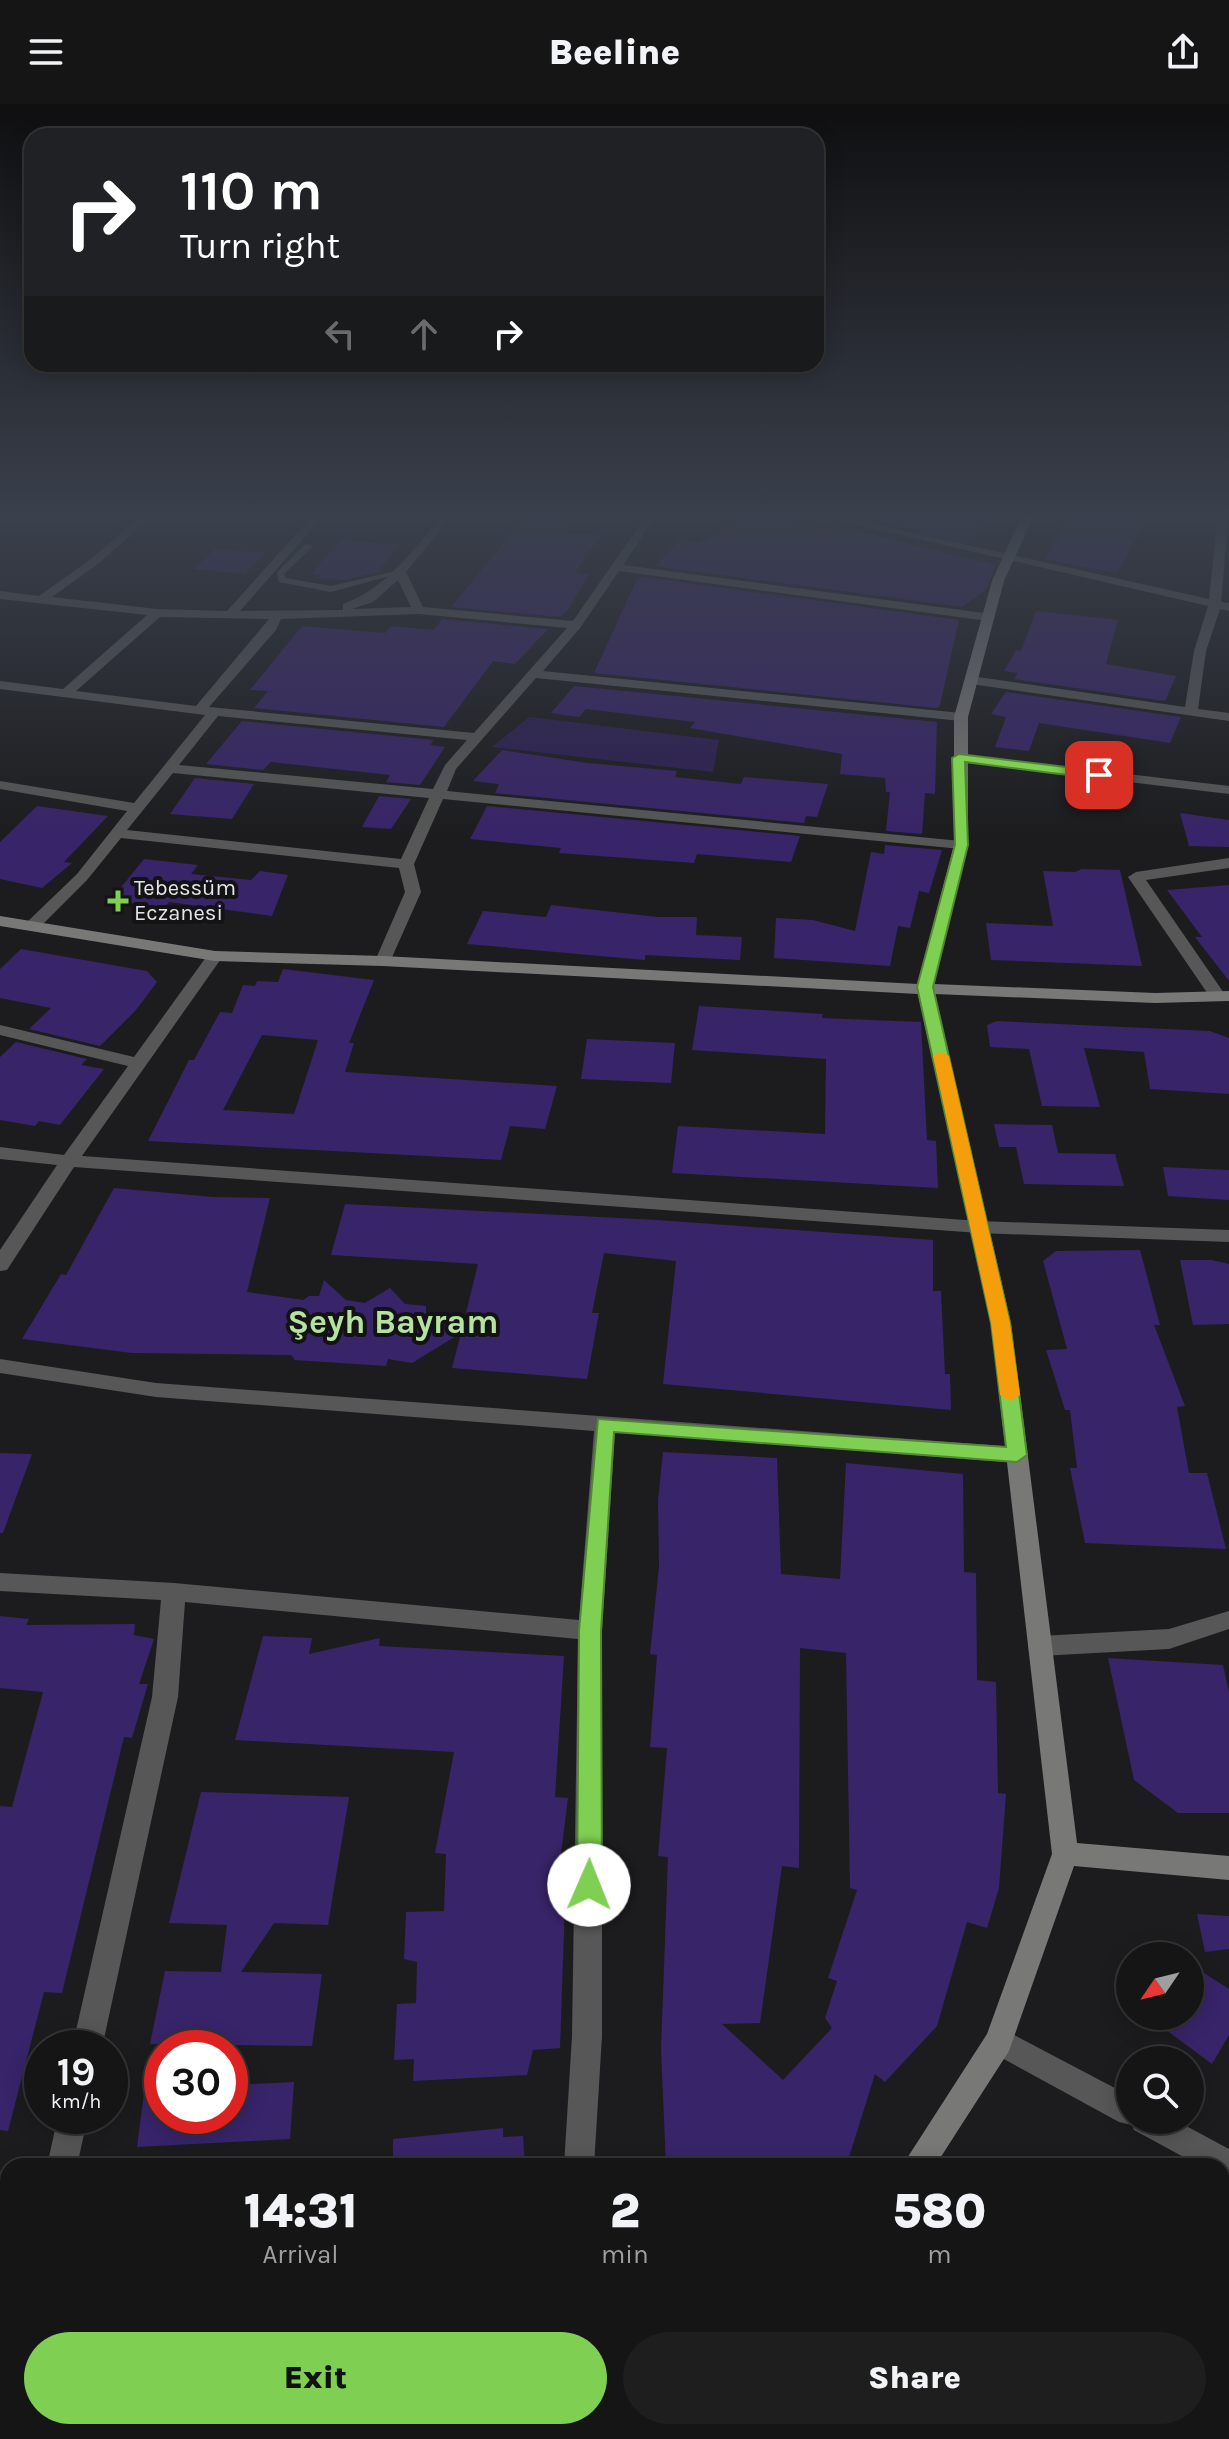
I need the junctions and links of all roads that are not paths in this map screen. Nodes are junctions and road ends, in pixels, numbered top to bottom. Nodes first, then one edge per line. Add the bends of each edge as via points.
1 (147, 622) edge
2 (274, 622) edge
3 (553, 622) edge
4 (578, 622) edge
5 (987, 622) edge
6 (1209, 622) edge
7 (576, 625) junction
8 (535, 674) junction
9 (971, 680) junction
10 (0, 685) edge
11 (66, 693) junction
12 (207, 710) junction
13 (1191, 711) junction
14 (961, 717) junction
15 (1229, 717) edge
16 (477, 737) junction
17 (959, 758) junction
18 (169, 768) junction
19 (0, 785) edge
20 (1229, 790) edge
21 (436, 793) junction
22 (137, 808) junction
23 (116, 833) junction
24 (961, 845) junction
25 (1229, 863) edge
26 (406, 864) junction
27 (0, 921) edge
28 (31, 927) junction
29 (215, 956) junction
30 (383, 961) junction
31 (925, 987) junction
32 (1224, 996) edge
33 (0, 1030) edge
34 (140, 1064) junction
35 (0, 1153) edge
36 (69, 1161) junction
37 (979, 1227) junction
38 (1229, 1236) edge
39 (0, 1265) edge
40 (0, 1366) edge
41 (605, 1424) junction
42 (1017, 1455) junction
43 (0, 1582) edge
44 (174, 1592) junction
45 (1229, 1620) edge
46 (590, 1631) junction
47 (1040, 1646) junction
48 (1065, 1854) junction
49 (1229, 1868) edge
50 (91, 2030) edge
51 (999, 2041) junction
52 (1116, 2104) edge
53 (69, 2134) edge
54 (1171, 2134) edge
55 (64, 2158) edge
56 (579, 2158) edge
57 (922, 2158) edge
58 (1216, 2158) edge

1 - 11 street
2 - 12 street
3 - 7 street
4 - 7 street
5 - 9 main road
6 - 13 street
7 - 8 street
8 - 14 street
8 - 16 street
9 - 13 street
9 - 14 main road
10 - 11 street
11 - 12 street
12 - 16 street
12 - 18 street
13 - 15 street
14 - 17 main road
16 - 21 street
17 - 20 street
17 - 24 main road
18 - 21 street
18 - 22 street
19 - 22 street
21 - 24 street
21 - 26 street
22 - 23 street
23 - 26 street
23 - 28 street via 82,877
24 - 31 main road
25 - 32 street via 1136,877
26 - 30 street via 413,892
27 - 28 main road
28 - 29 main road
29 - 30 main road
29 - 34 street
30 - 31 main road
31 - 32 main road via 1155,998
31 - 37 main road
33 - 34 street
34 - 36 street
35 - 36 street
36 - 37 street
36 - 39 street
37 - 38 street
37 - 42 main road via 1001,1323
40 - 41 street via 156,1390
41 - 42 street
41 - 46 street
42 - 47 main road
43 - 44 street
44 - 46 street
44 - 50 street via 165,1697
45 - 47 street via 1169,1639
46 - 56 street via 587,2036
47 - 48 main road
48 - 49 main road
48 - 51 main road
51 - 52 street
51 - 57 main road
53 - 55 street
54 - 58 street

